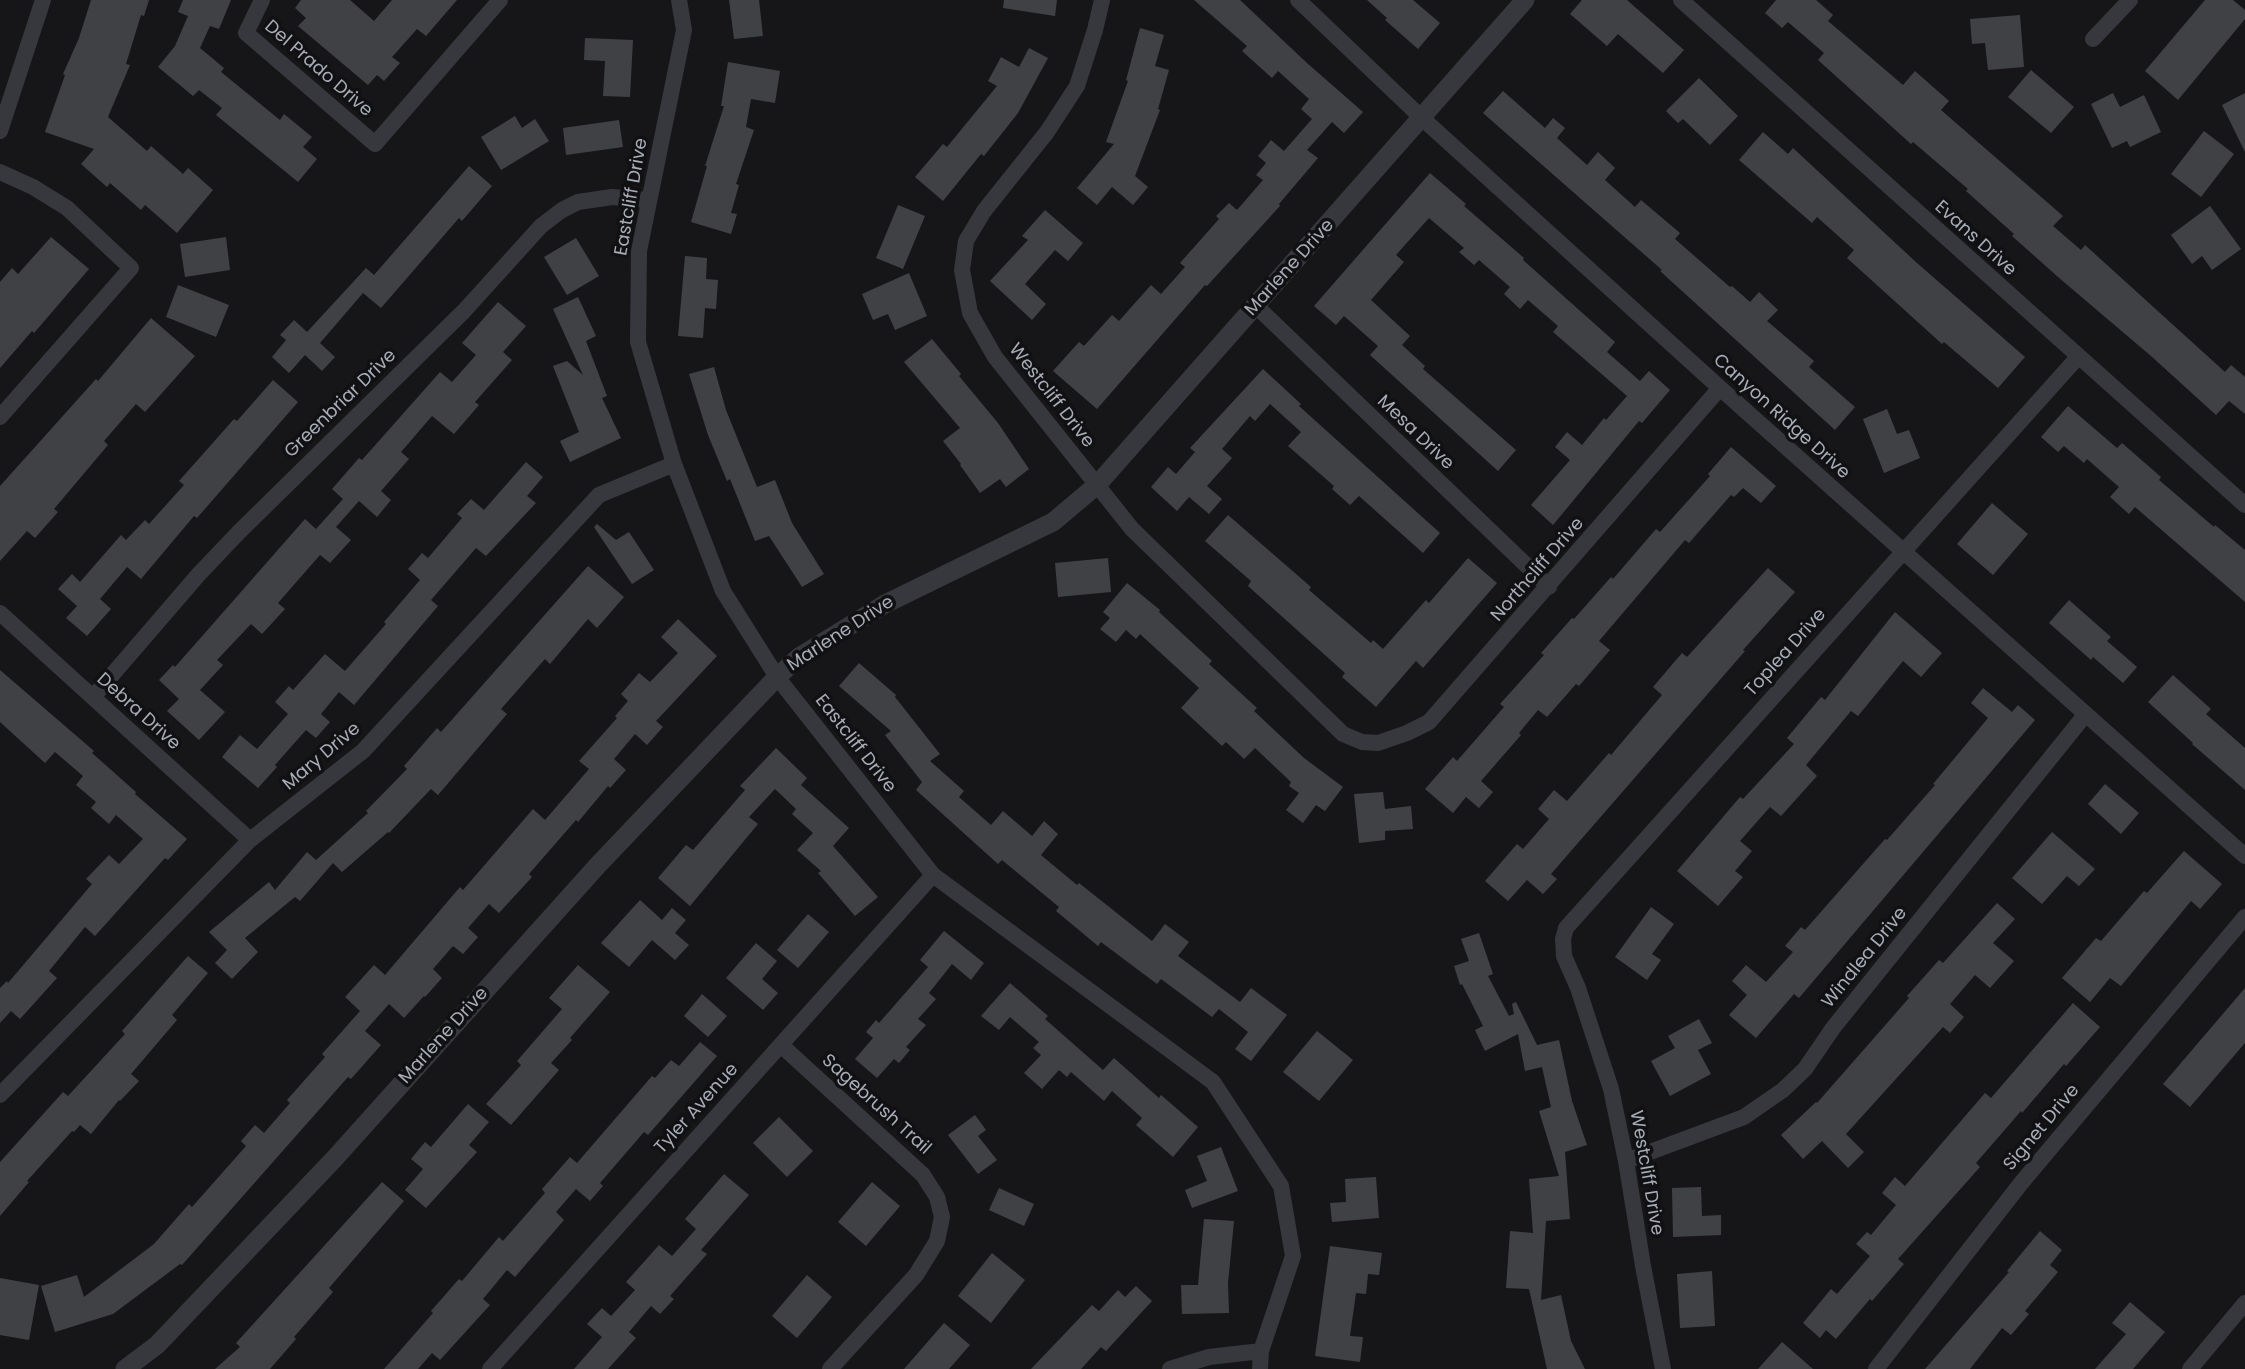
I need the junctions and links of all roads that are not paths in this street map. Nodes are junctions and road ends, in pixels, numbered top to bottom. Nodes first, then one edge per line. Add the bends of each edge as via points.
1 (43, 0) edge
2 (262, 0) edge
3 (500, 0) edge
4 (679, 0) edge
5 (1102, 0) edge
6 (1298, 0) edge
7 (1525, 0) edge
8 (1681, 0) edge
9 (2130, 0) edge
10 (2093, 39) dead end
11 (1423, 119) junction
12 (0, 131) edge
13 (0, 172) edge
14 (648, 200) junction
15 (1255, 306) junction
16 (2078, 357) junction
17 (1720, 388) junction
18 (0, 417) edge
19 (674, 464) junction
20 (1097, 485) junction
21 (2245, 505) edge
22 (1903, 552) junction
23 (1549, 587) junction
24 (0, 613) edge
25 (777, 677) junction
26 (93, 698) junction
27 (2085, 715) junction
28 (1362, 742) joint
29 (250, 840) junction
30 (2245, 856) edge
31 (933, 875) junction
32 (2245, 917) edge
33 (1578, 988) joint
34 (781, 1045) junction
35 (0, 1095) edge
36 (1626, 1161) junction
37 (2245, 1303) edge
38 (1261, 1351) junction
39 (125, 1369) edge
40 (490, 1369) edge
41 (830, 1369) edge
42 (1170, 1369) edge
43 (1260, 1369) edge
44 (1663, 1369) edge
45 (1876, 1369) edge
46 (2190, 1369) edge

1 - 12 street
2 - 3 street, Del Prado Drive via 246,33 375,144
4 - 14 street, Eastcliff Drive via 684,30
5 - 20 street, Westcliff Drive via 1077,86 966,241 962,270 970,313 995,357
6 - 11 street, Canyon Ridge Drive
7 - 11 street, Marlene Drive
8 - 16 street, Evans Drive
9 - 10 street
11 - 15 street, Marlene Drive
11 - 17 street, Canyon Ridge Drive
13 - 18 street via 67,208 131,268
14 - 19 street, Eastcliff Drive via 639,251 638,342
14 - 26 street, Greenbriar Drive via 612,197 578,202 541,226 464,311 199,574
15 - 20 street, Marlene Drive
15 - 23 street, Mesa Drive
16 - 21 street, Evans Drive
16 - 22 street, Toplea Drive
17 - 22 street, Canyon Ridge Drive
17 - 23 street, Northcliff Drive
19 - 25 street, Eastcliff Drive via 723,591
19 - 29 street, Mary Drive via 600,495 363,751
20 - 25 street, Marlene Drive via 1053,522 885,604 799,657
20 - 28 street, Westcliff Drive via 1132,529 1343,734
22 - 27 street, Canyon Ridge Drive
22 - 33 street, Toplea Drive via 1566,928 1564,956
23 - 28 street, Northcliff Drive via 1430,722 1378,743
24 - 26 street, Debra Drive
25 - 31 street, Eastcliff Drive
25 - 39 street, Marlene Drive via 598,865 335,1158 157,1345
26 - 29 street, Debra Drive
27 - 30 street, Canyon Ridge Drive
27 - 36 street, Windlea Drive via 1805,1069 1744,1117
29 - 35 street, Mary Drive
31 - 34 street, Tyler Avenue
31 - 38 street, Eastcliff Drive via 1213,1082 1281,1186 1293,1256
32 - 45 street, Signet Drive via 2022,1182
33 - 36 street, Westcliff Drive via 1611,1089
34 - 40 street, Tyler Avenue
34 - 41 street, Sagebrush Trail via 923,1175 937,1197 942,1217 937,1241 916,1275
36 - 44 street, Westcliff Drive
37 - 46 street
38 - 42 street via 1209,1357
38 - 43 street, Eastcliff Drive

